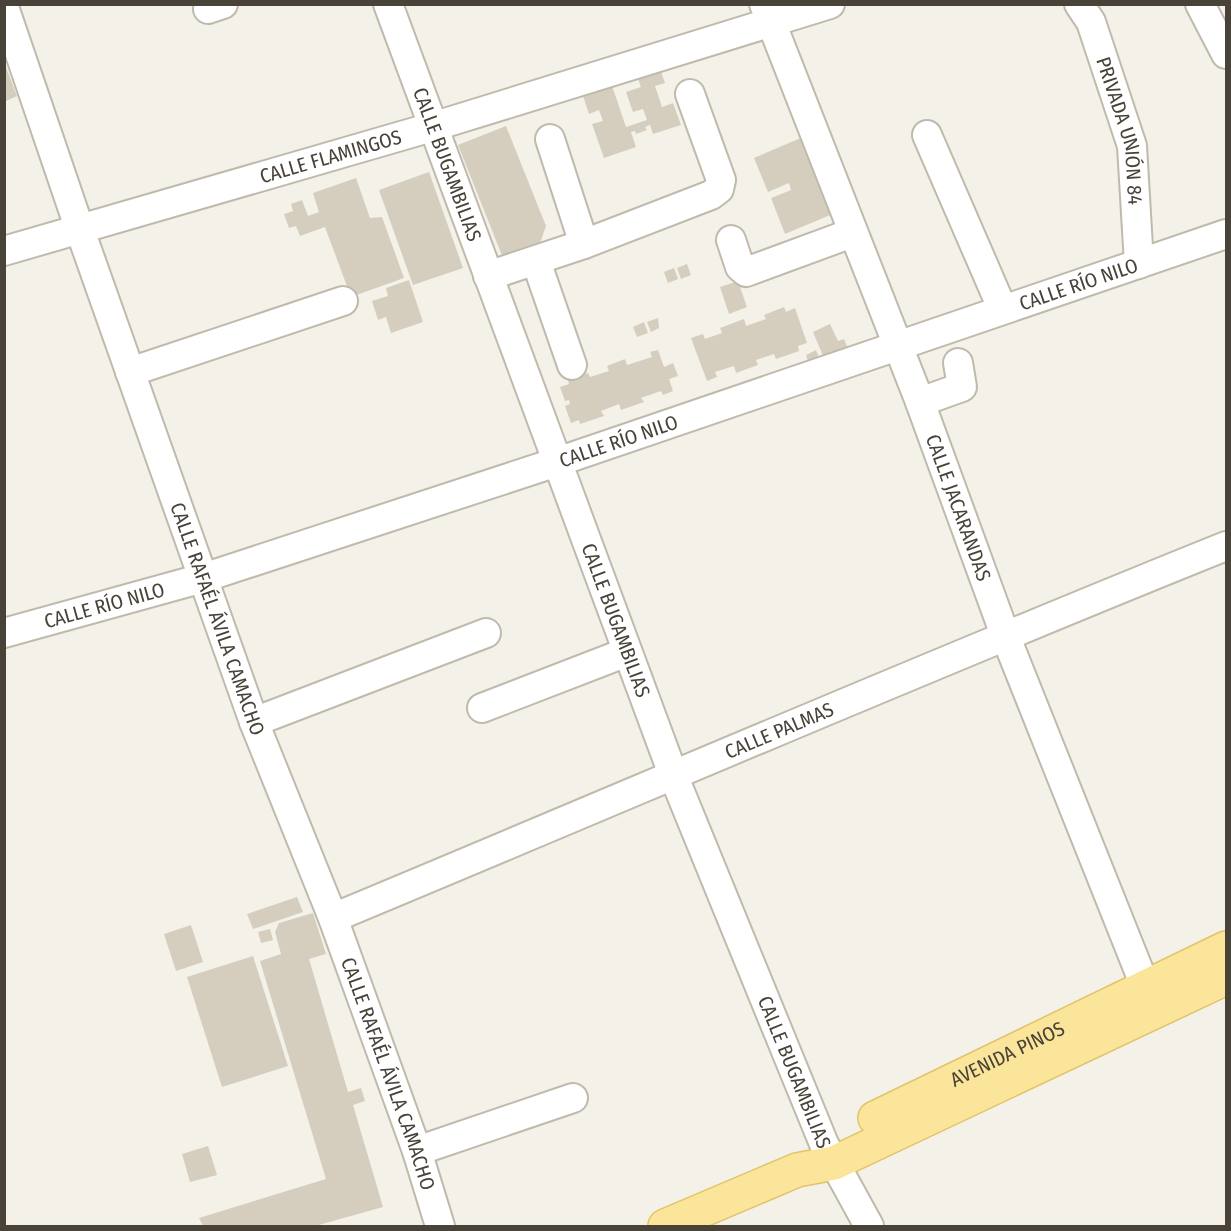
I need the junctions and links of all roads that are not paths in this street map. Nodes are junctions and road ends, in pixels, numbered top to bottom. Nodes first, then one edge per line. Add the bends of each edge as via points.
1 (388, 4) edge
2 (830, 4) edge
3 (1079, 4) edge
4 (1200, 4) edge
5 (4, 7) edge
6 (767, 14) edge
7 (1227, 54) edge
8 (690, 94) dead end
9 (432, 126) junction
10 (927, 135) dead end
11 (550, 139) dead end
12 (80, 230) junction
13 (852, 233) junction
14 (1227, 234) edge
15 (731, 240) dead end
16 (584, 244) junction
17 (4, 251) edge
18 (536, 261) junction
19 (1139, 264) junction
20 (488, 276) junction
21 (343, 301) dead end
22 (1002, 308) junction
23 (896, 346) junction
24 (958, 363) dead end
25 (572, 365) dead end
26 (130, 372) junction
27 (920, 402) junction
28 (556, 462) junction
29 (1227, 546) edge
30 (203, 578) junction
31 (4, 633) edge
32 (486, 633) dead end
33 (1005, 634) junction
34 (627, 652) junction
35 (482, 708) dead end
36 (254, 722) junction
37 (674, 777) junction
38 (333, 918) junction
39 (1227, 948) edge
40 (1227, 978) edge
41 (1150, 998) junction
42 (573, 1098) dead end
43 (417, 1151) junction
44 (829, 1154) junction
45 (440, 1227) edge
46 (665, 1227) edge
47 (869, 1227) edge

1 - 9 street, CALLE BUGAMBILIAS
2 - 6 street, CALLE FLAMINGOS
3 - 19 street, PRIVADA UNIÓN 84 via 1091,22 1132,146
4 - 7 street
5 - 12 street, CALLE RAFAÉL ÁVILA CAMACHO
6 - 9 street, CALLE FLAMINGOS
6 - 13 street, CALLE JACARANDAS
8 - 16 street via 721,180 718,189
9 - 12 street, CALLE FLAMINGOS
9 - 20 street, CALLE BUGAMBILIAS
10 - 22 street
11 - 16 street
12 - 17 street, CALLE FLAMINGOS
12 - 26 street, CALLE RAFAÉL ÁVILA CAMACHO
13 - 15 street via 746,272
13 - 23 street, CALLE JACARANDAS
14 - 19 street, CALLE RÍO NILO
16 - 18 street
18 - 20 street
18 - 25 street
19 - 22 street, CALLE RÍO NILO
20 - 28 street, CALLE BUGAMBILIAS
21 - 26 street
22 - 23 street, CALLE RÍO NILO
23 - 27 street, CALLE JACARANDAS
23 - 28 street, CALLE RÍO NILO
24 - 27 street via 962,387
26 - 30 street, CALLE RAFAÉL ÁVILA CAMACHO
27 - 33 street, CALLE JACARANDAS
28 - 30 street, CALLE RÍO NILO
28 - 34 street, CALLE BUGAMBILIAS
29 - 33 street, CALLE PALMAS
30 - 31 street, CALLE RÍO NILO
30 - 36 street, CALLE RAFAÉL ÁVILA CAMACHO
32 - 36 street
33 - 37 street, CALLE PALMAS
33 - 41 street, CALLE JACARANDAS
34 - 35 street
34 - 37 street, CALLE BUGAMBILIAS
36 - 38 street, CALLE RAFAÉL ÁVILA CAMACHO
37 - 38 street, CALLE PALMAS
37 - 44 street, CALLE BUGAMBILIAS
38 - 43 street, CALLE RAFAÉL ÁVILA CAMACHO
39 - 41 main road, AVENIDA PINOS
40 - 41 main road, AVENIDA PINOS
41 - 44 main road, AVENIDA PINOS
42 - 43 street
43 - 45 street, CALLE RAFAÉL ÁVILA CAMACHO
44 - 46 main road, AVENIDA PINOS
44 - 47 street, CALLE BUGAMBILIAS

